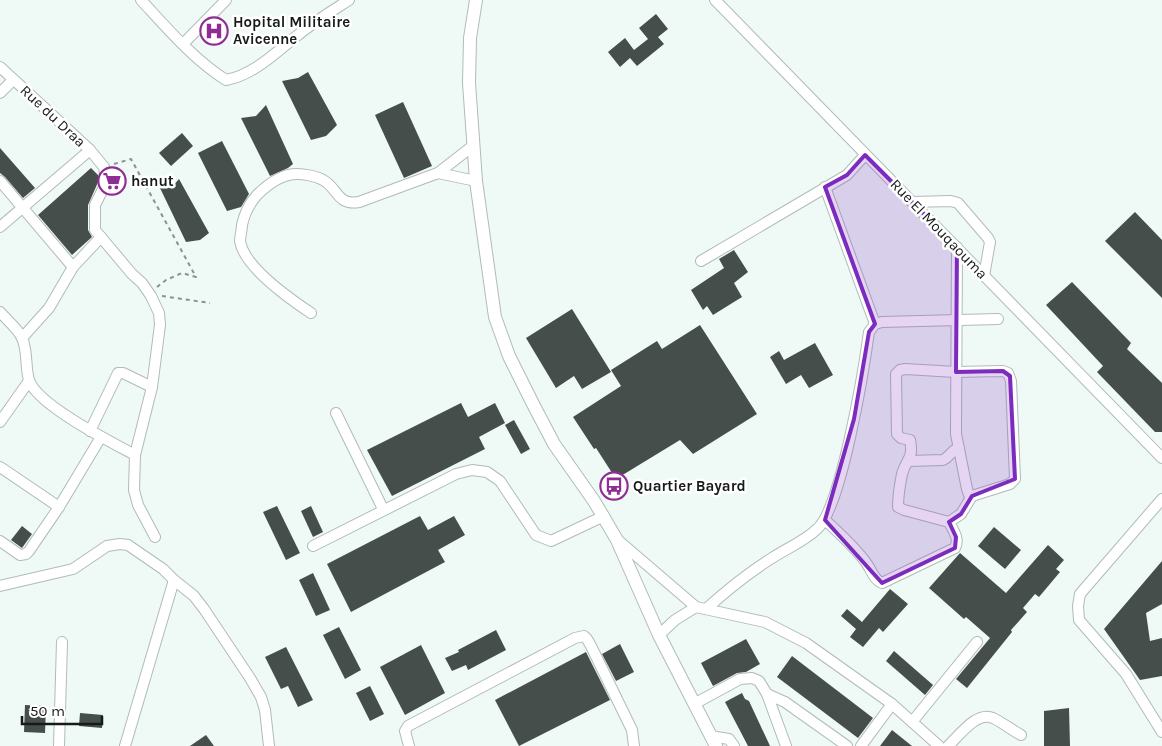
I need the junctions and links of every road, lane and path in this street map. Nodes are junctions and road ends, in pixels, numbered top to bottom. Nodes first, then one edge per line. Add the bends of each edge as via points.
1 (141, 0) edge
2 (226, 0) edge
3 (349, 0) edge
4 (476, 0) edge
5 (715, 0) edge
6 (183, 44) junction
7 (0, 67) edge
8 (14, 80) junction
9 (0, 93) edge
10 (474, 145) junction
11 (90, 150) junction
12 (866, 155) junction
13 (104, 167) junction
14 (438, 173) junction
15 (0, 181) edge
16 (476, 181) junction
17 (825, 187) junction
18 (912, 202) junction
19 (22, 207) junction
20 (0, 227) edge
21 (100, 237) junction
22 (957, 247) junction
23 (701, 261) dead end
24 (73, 267) junction
25 (984, 276) junction
26 (149, 293) junction
27 (210, 304) dead end
28 (0, 312) edge
29 (311, 313) dead end
30 (998, 319) dead end
31 (956, 320) junction
32 (875, 324) junction
33 (22, 338) junction
34 (956, 372) junction
35 (29, 381) junction
36 (152, 387) junction
37 (336, 413) dead end
38 (0, 422) edge
39 (90, 431) junction
40 (101, 437) junction
41 (959, 448) junction
42 (135, 455) junction
43 (1162, 458) edge
44 (909, 461) junction
45 (0, 467) edge
46 (972, 496) junction
47 (1162, 499) edge
48 (59, 507) junction
49 (383, 509) junction
50 (604, 516) junction
51 (826, 520) junction
52 (949, 522) junction
53 (155, 537) dead end
54 (617, 540) junction
55 (0, 541) edge
56 (313, 546) dead end
57 (174, 580) junction
58 (0, 586) edge
59 (701, 608) junction
60 (660, 634) junction
61 (62, 642) dead end
62 (977, 642) dead end
63 (768, 694) junction
64 (694, 704) junction
65 (892, 704) junction
66 (912, 722) junction
67 (1162, 732) edge
68 (1021, 735) dead end
69 (713, 741) edge
70 (59, 746) edge
71 (125, 746) edge
72 (268, 746) edge
73 (409, 746) edge
74 (634, 746) edge
75 (734, 746) edge
76 (786, 746) edge
77 (847, 746) edge
78 (861, 746) edge
79 (939, 746) edge
80 (948, 746) edge

1 - 6 street
2 - 6 street
3 - 6 street via 239,78 226,80
4 - 10 main road via 468,63
5 - 12 street, Rue El Mouqaouma
7 - 8 street, Rue du Draa
8 - 9 street
8 - 11 street, Rue du Draa
10 - 14 street
10 - 16 main road
11 - 13 street, Rue du Draa
11 - 19 street
12 - 17 street via 847,175
12 - 18 street, Rue El Mouqaouma
13 - 21 street via 106,180 95,205 94,217
13 - 26 path via 131,159 196,277 182,273
14 - 16 street
14 - 29 street via 351,203 342,200 323,180 296,174 267,186 253,200 243,218 240,240 243,249 256,269
15 - 19 street
16 - 50 main road via 495,317 510,356 554,444
17 - 23 street
17 - 32 street
18 - 22 street, Rue El Mouqaouma
18 - 25 street via 951,201 958,204 990,242
19 - 20 street
19 - 24 street
21 - 24 street
21 - 26 street
22 - 25 street, Rue El Mouqaouma
22 - 31 street
24 - 33 street via 49,308
25 - 43 street, Rue El Mouqaouma
26 - 27 path
26 - 36 street via 159,313 160,325
28 - 33 street
30 - 31 street
31 - 32 street
31 - 34 street
32 - 51 street via 869,332 854,419
33 - 35 street
34 - 41 street
34 - 44 street via 905,369 896,374 897,434 910,440
34 - 46 street via 1003,371 1010,376 1015,480
35 - 38 street
35 - 39 street via 43,399
36 - 39 street via 123,372 118,373
36 - 42 street
37 - 49 street
39 - 40 street
40 - 42 street
40 - 48 street
41 - 44 street via 943,460
41 - 46 street via 967,490
42 - 53 street via 135,498
44 - 52 street via 902,474 898,507
45 - 48 street
46 - 52 street via 961,514
47 - 67 street via 1080,594 1078,606 1079,620 1126,674
48 - 55 street via 26,554 20,555
49 - 50 street via 456,474 472,470 487,472 500,481 536,535 551,540
49 - 56 street
50 - 54 main road
51 - 52 street via 857,551 877,581 882,583 955,548 956,537
51 - 59 street via 817,530
54 - 59 street
54 - 60 main road
57 - 58 street via 128,545 120,544 107,546 73,569
57 - 71 street
57 - 72 street via 204,609 261,697
59 - 60 street via 674,620
59 - 65 street via 765,622 786,632
60 - 64 main road
61 - 70 street
62 - 66 street
63 - 64 street via 760,682 746,678
63 - 76 street
63 - 77 street via 785,702
64 - 69 main road
65 - 66 street
65 - 78 street
66 - 79 street
68 - 80 street via 991,717 985,717 975,720
69 - 75 street via 729,739
73 - 74 street via 405,731 408,726 584,636 632,730

